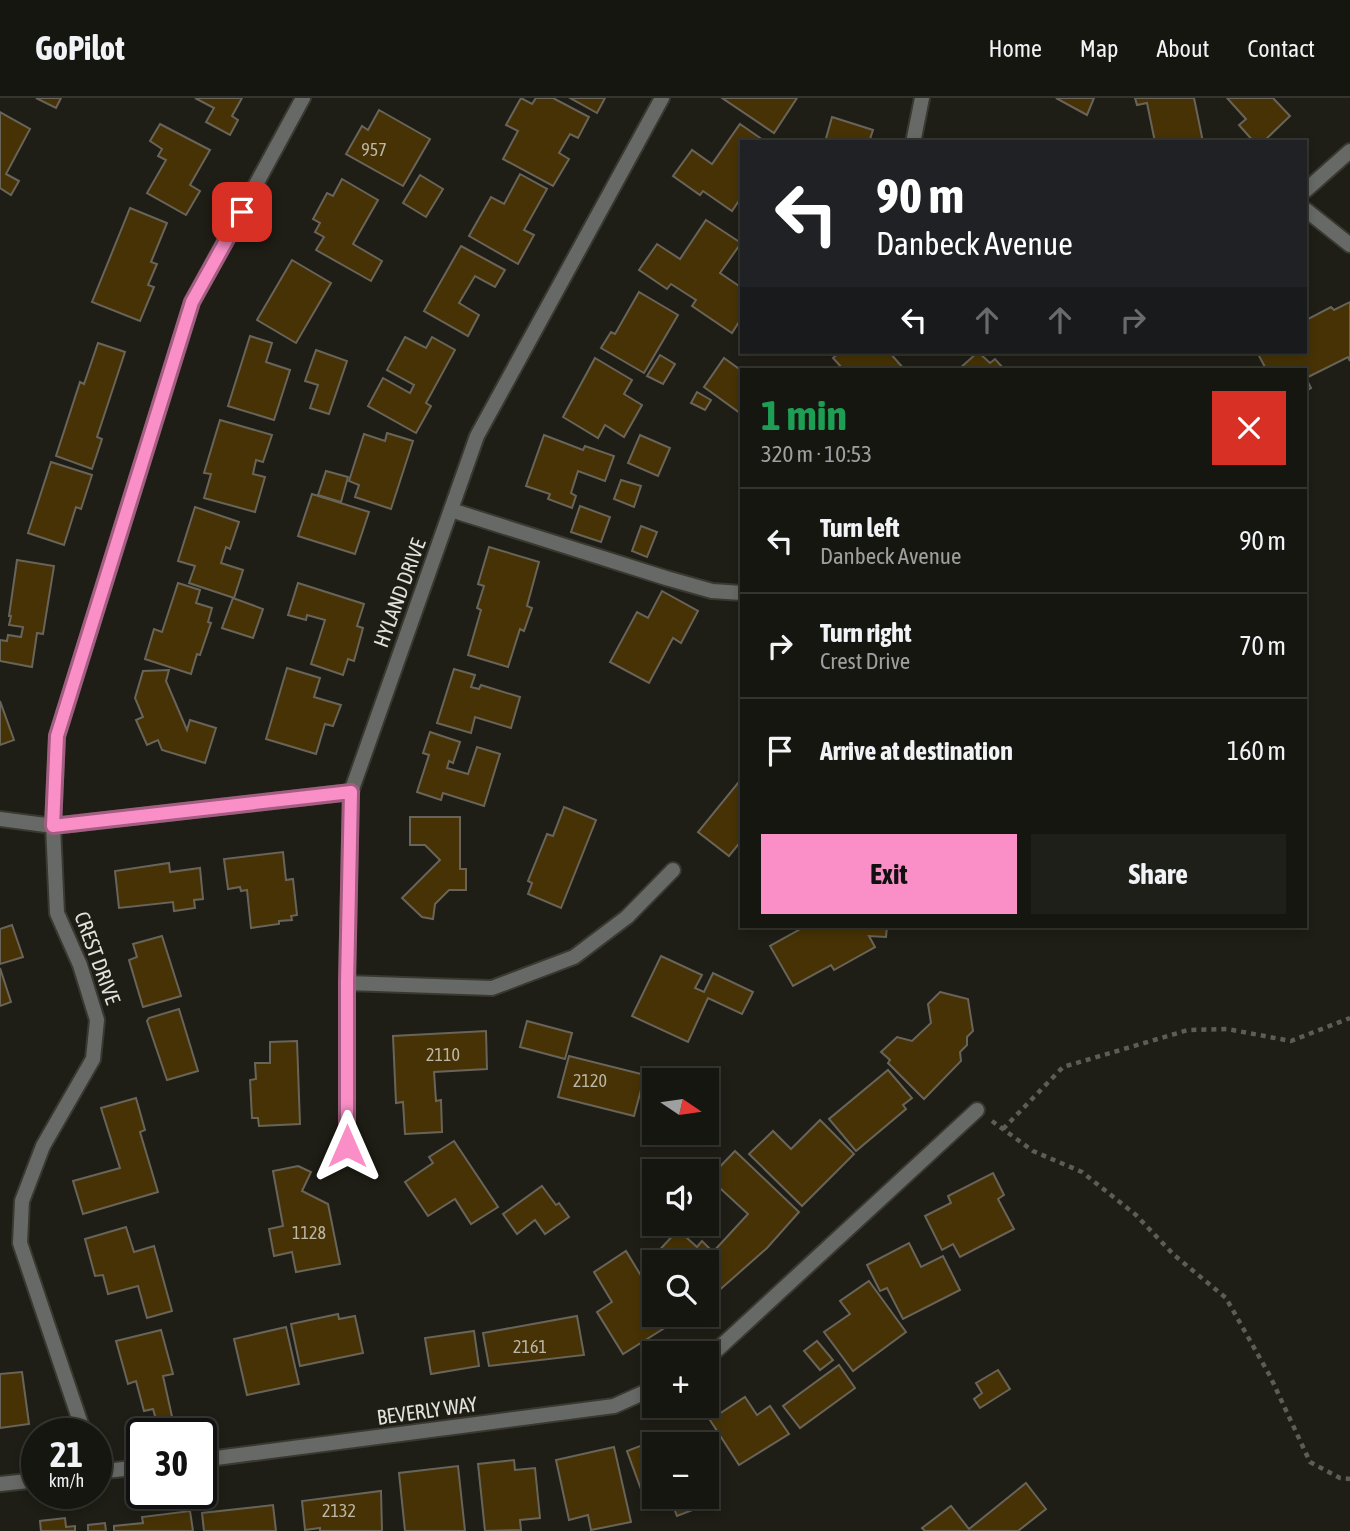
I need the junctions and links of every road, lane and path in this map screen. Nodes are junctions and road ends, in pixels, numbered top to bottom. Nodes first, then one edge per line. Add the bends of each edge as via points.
1 (303, 98) edge
2 (662, 98) edge
3 (922, 98) edge
4 (915, 140) edge
5 (1350, 151) edge
6 (1307, 189) edge
7 (1307, 211) edge
8 (1350, 245) edge
9 (452, 510) junction
10 (740, 593) edge
11 (351, 792) junction
12 (0, 820) edge
13 (53, 826) junction
14 (673, 870) dead end
15 (347, 983) junction
16 (1350, 1018) edge
17 (977, 1110) joint
18 (1003, 1129) junction
19 (347, 1146) dead end
20 (719, 1348) edge
21 (642, 1393) edge
22 (79, 1418) edge
23 (217, 1458) edge
24 (1350, 1479) edge
25 (21, 1482) edge
26 (0, 1484) edge

1 - 13 street, CREST DRIVE via 192,302 57,736
2 - 9 street, HYLAND DRIVE via 477,436
3 - 4 street
5 - 6 street
7 - 8 street
9 - 10 street via 666,579
9 - 11 street, HYLAND DRIVE
11 - 13 street
11 - 15 street, HYLAND DRIVE
12 - 13 street
13 - 22 street, CREST DRIVE via 57,913 97,1020 93,1059 43,1146 22,1201 20,1243
14 - 15 street via 627,917 573,957 492,988
15 - 19 street, HYLAND DRIVE
16 - 18 path via 1291,1041 1227,1029 1188,1030 1063,1067
17 - 18 path
17 - 20 street
18 - 24 path via 1033,1151 1082,1172 1226,1298 1270,1376 1310,1462
21 - 23 street, BEVERLY WAY via 614,1406
25 - 26 street

